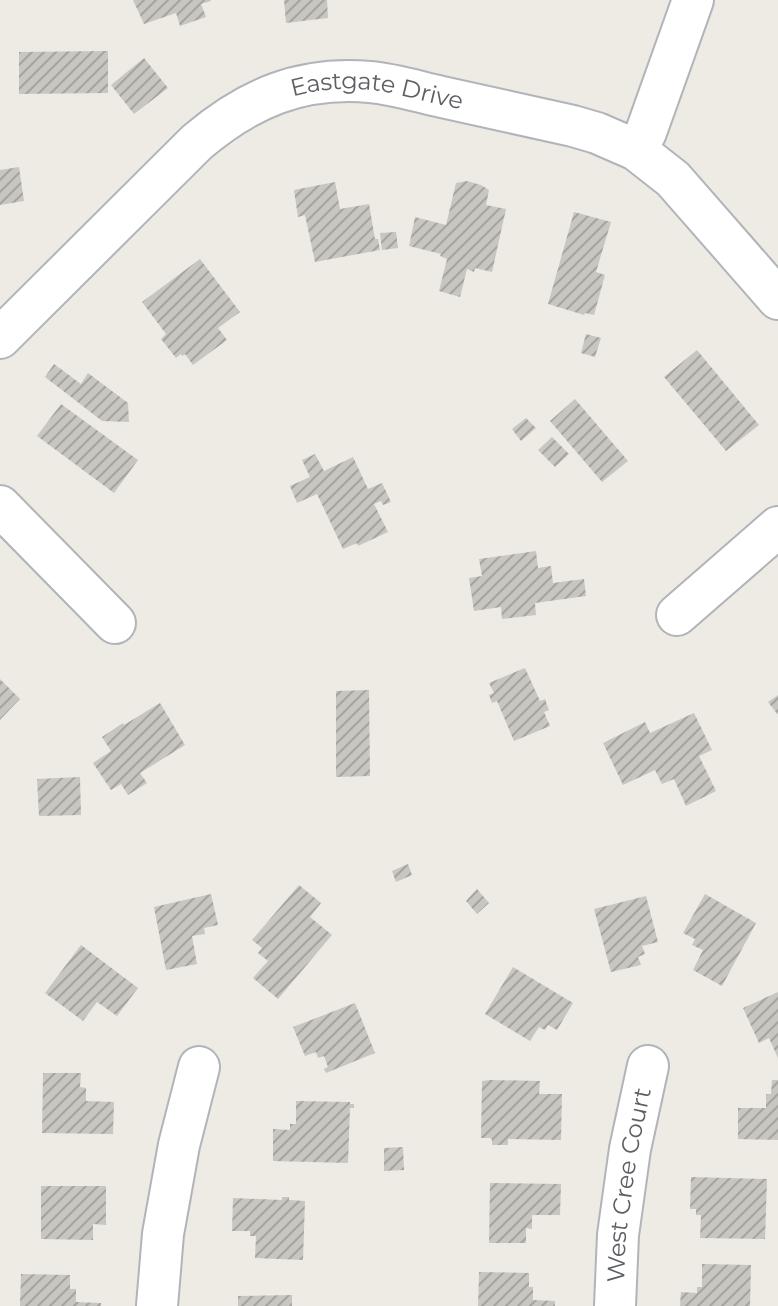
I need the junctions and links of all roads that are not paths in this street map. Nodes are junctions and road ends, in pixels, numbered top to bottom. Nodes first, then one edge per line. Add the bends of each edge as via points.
1 (693, 0) edge
2 (636, 150) junction
3 (778, 299) edge
4 (0, 338) edge
5 (0, 506) edge
6 (778, 527) edge
7 (677, 615) dead end
8 (115, 623) dead end
9 (648, 1066) dead end
10 (199, 1067) dead end
11 (157, 1306) edge
12 (615, 1306) edge

1 - 2 street
2 - 3 street, Eastgate Drive via 673,179
2 - 4 street, Eastgate Drive via 573,126 372,82 326,81 287,89 252,103 197,142
5 - 8 street
6 - 7 street
9 - 12 street, West Cree Court via 618,1235
10 - 11 street via 173,1175

